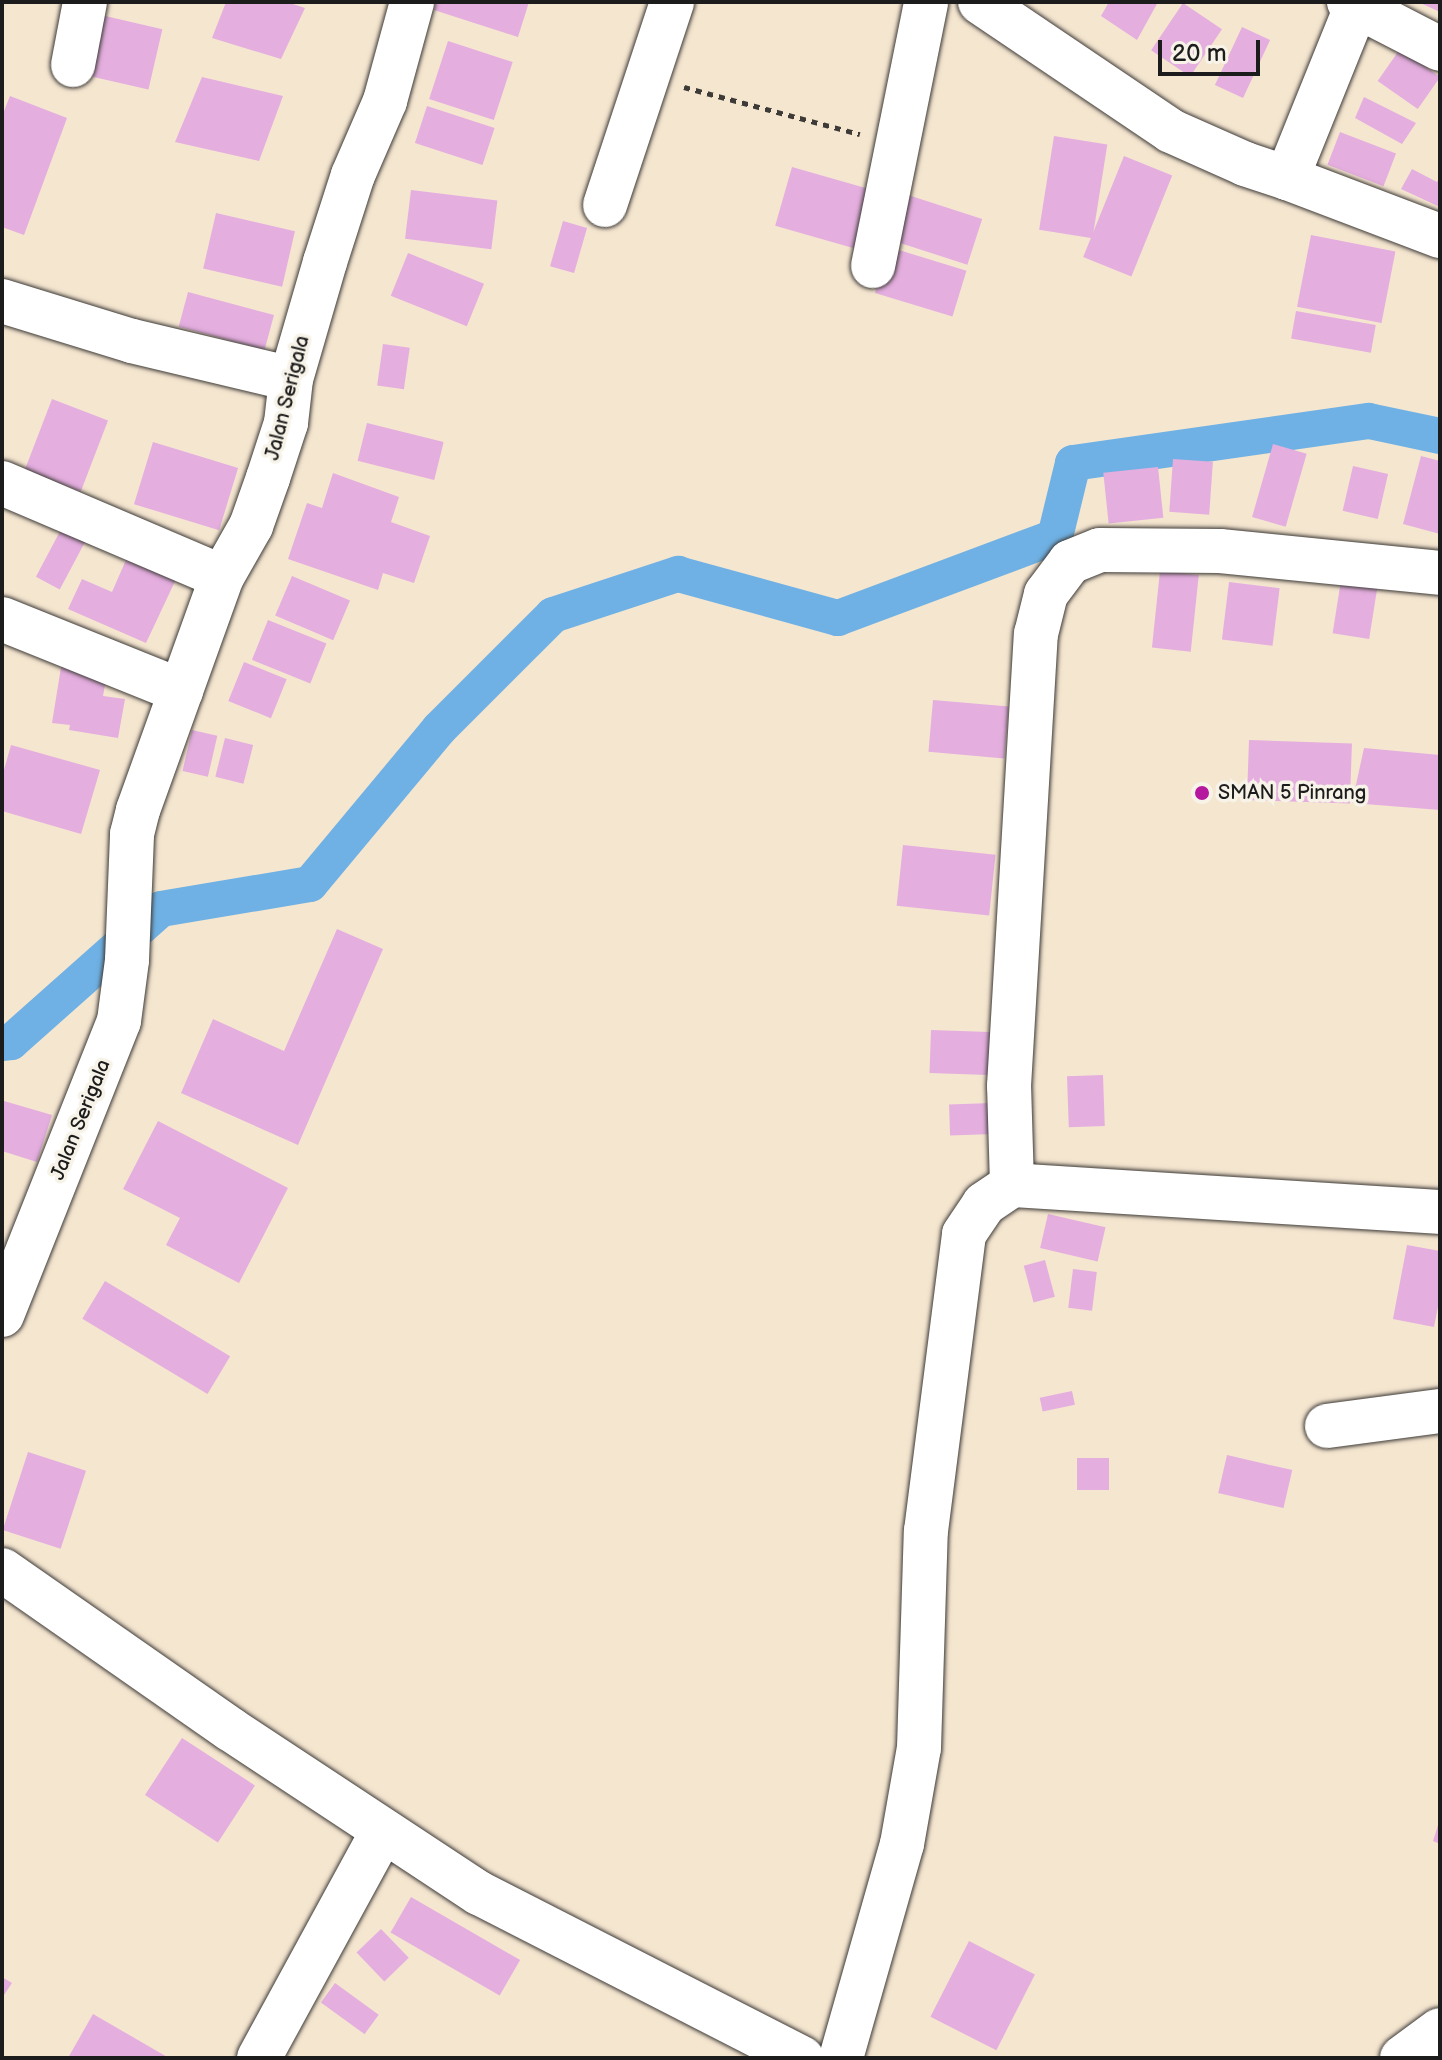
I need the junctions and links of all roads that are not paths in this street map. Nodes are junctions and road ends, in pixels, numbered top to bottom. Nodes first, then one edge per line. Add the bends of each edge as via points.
1 (85, 2) edge
2 (412, 2) edge
3 (672, 2) edge
4 (926, 2) edge
5 (980, 2) edge
6 (1354, 3) edge
7 (1440, 49) edge
8 (73, 65) dead end
9 (1287, 178) junction
10 (605, 205) dead end
11 (1440, 236) edge
12 (873, 266) dead end
13 (2, 301) edge
14 (291, 379) junction
15 (2, 483) edge
16 (1440, 573) edge
17 (222, 577) junction
18 (2, 619) edge
19 (181, 691) junction
20 (1012, 1185) junction
21 (1440, 1212) edge
22 (2, 1315) edge
23 (1440, 1411) edge
24 (1327, 1426) dead end
25 (2, 1570) edge
26 (382, 1832) junction
27 (1440, 2030) edge
28 (259, 2058) edge
29 (802, 2058) edge
30 (841, 2058) edge
31 (1402, 2058) edge

1 - 8 street
2 - 14 street, Jalan Serigala via 385,101 353,175
3 - 10 street
4 - 12 street
5 - 9 street via 1171,131
6 - 7 street
6 - 9 street
9 - 11 street
13 - 14 street via 132,341
14 - 17 street, Jalan Serigala via 286,423 268,478 251,526
15 - 17 street
16 - 20 street via 1220,551 1100,550 1070,562 1046,594 1036,634 1009,1086
17 - 19 street, Jalan Serigala
18 - 19 street
19 - 22 street, Jalan Serigala via 132,834 119,1021
20 - 21 street
20 - 30 street via 984,1204 964,1234 926,1531 919,1748 902,1844
23 - 24 street
25 - 26 street
26 - 28 street
26 - 29 street via 492,1899
27 - 31 street

